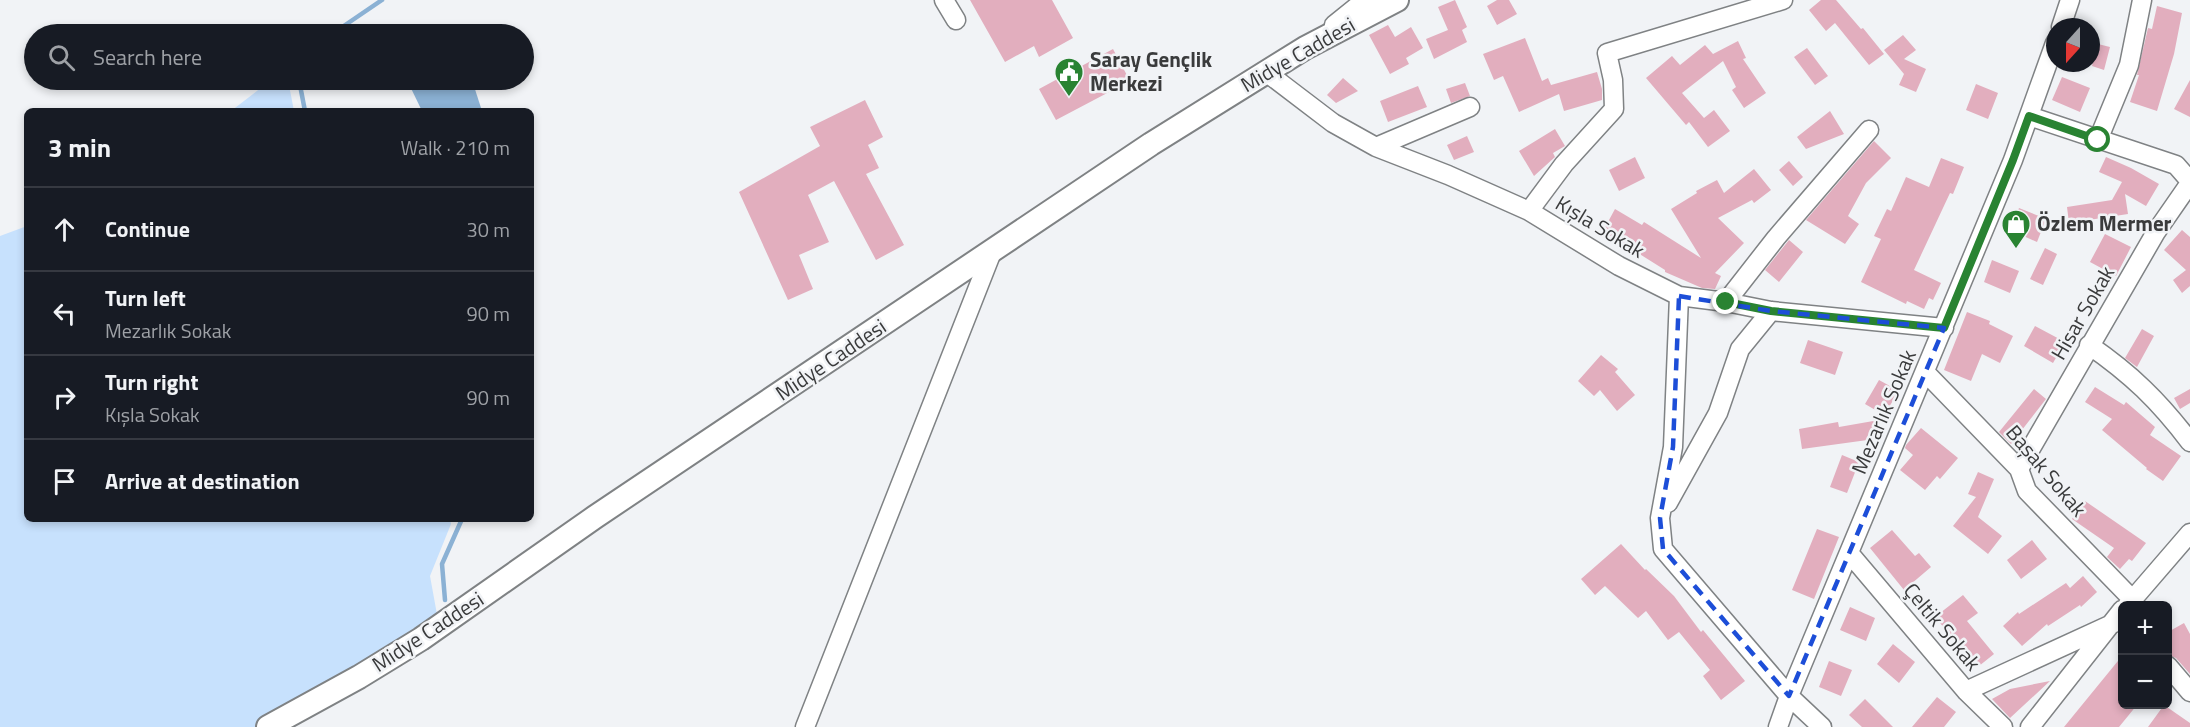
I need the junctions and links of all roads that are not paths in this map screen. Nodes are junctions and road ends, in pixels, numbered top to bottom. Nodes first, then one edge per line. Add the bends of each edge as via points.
1 (944, 0) edge
2 (1365, 0) edge
3 (1398, 0) edge
4 (2070, 0) edge
5 (2142, 0) edge
6 (1775, 1) edge
7 (2064, 18) edge
8 (956, 20) dead end
9 (1305, 48) junction
10 (2046, 68) edge
11 (1266, 72) junction
12 (1470, 107) dead end
13 (2029, 116) junction
14 (1869, 130) dead end
15 (2098, 140) junction
16 (1376, 147) junction
17 (2190, 182) edge
18 (1529, 211) junction
19 (992, 252) junction
20 (1679, 296) junction
21 (1726, 302) junction
22 (1771, 311) junction
23 (1944, 328) junction
24 (2090, 345) junction
25 (1925, 372) junction
26 (2190, 442) edge
27 (2019, 469) junction
28 (1660, 518) junction
29 (2190, 533) edge
30 (1850, 554) junction
31 (2131, 601) edge
32 (2118, 602) edge
33 (2118, 612) edge
34 (2118, 617) edge
35 (2172, 671) edge
36 (1966, 691) junction
37 (2190, 692) edge
38 (1789, 696) junction
39 (268, 727) edge
40 (805, 727) edge
41 (1778, 727) edge
42 (1822, 727) edge
43 (2003, 727) edge
44 (2031, 727) edge

1 - 8 street
2 - 9 street
3 - 9 main road, Midye Caddesi
4 - 7 street
5 - 15 street via 2129,65
6 - 18 street via 1607,53 1614,109 1564,164
9 - 11 main road, Midye Caddesi
10 - 13 street, Mezarlık Sokak
11 - 16 street, Kışla Sokak via 1333,123
11 - 19 main road, Midye Caddesi
12 - 16 street
13 - 15 street
13 - 23 street, Mezarlık Sokak
14 - 21 street
15 - 17 street via 2176,165
16 - 18 street, Kışla Sokak
17 - 24 street, Hisar Sokak
18 - 20 street, Kışla Sokak via 1619,266
19 - 39 main road, Midye Caddesi via 421,639
19 - 40 street
20 - 21 street, Kışla Sokak
20 - 28 street via 1673,447
21 - 22 street, Kışla Sokak
22 - 23 street, Kışla Sokak
22 - 28 street via 1740,350 1718,413
23 - 25 street, Mezarlık Sokak
24 - 26 street via 2151,394
24 - 27 street, Hisar Sokak
25 - 27 street, Başak Sokak
25 - 30 street, Mezarlık Sokak
27 - 32 street, Başak Sokak via 2027,491
28 - 38 street via 1663,549
29 - 31 street
30 - 36 street, Çeltik Sokak
30 - 38 street, Mezarlık Sokak
33 - 36 street
34 - 44 street
35 - 37 street
36 - 43 street, Çeltik Sokak
38 - 41 street, Mezarlık Sokak
38 - 42 street

